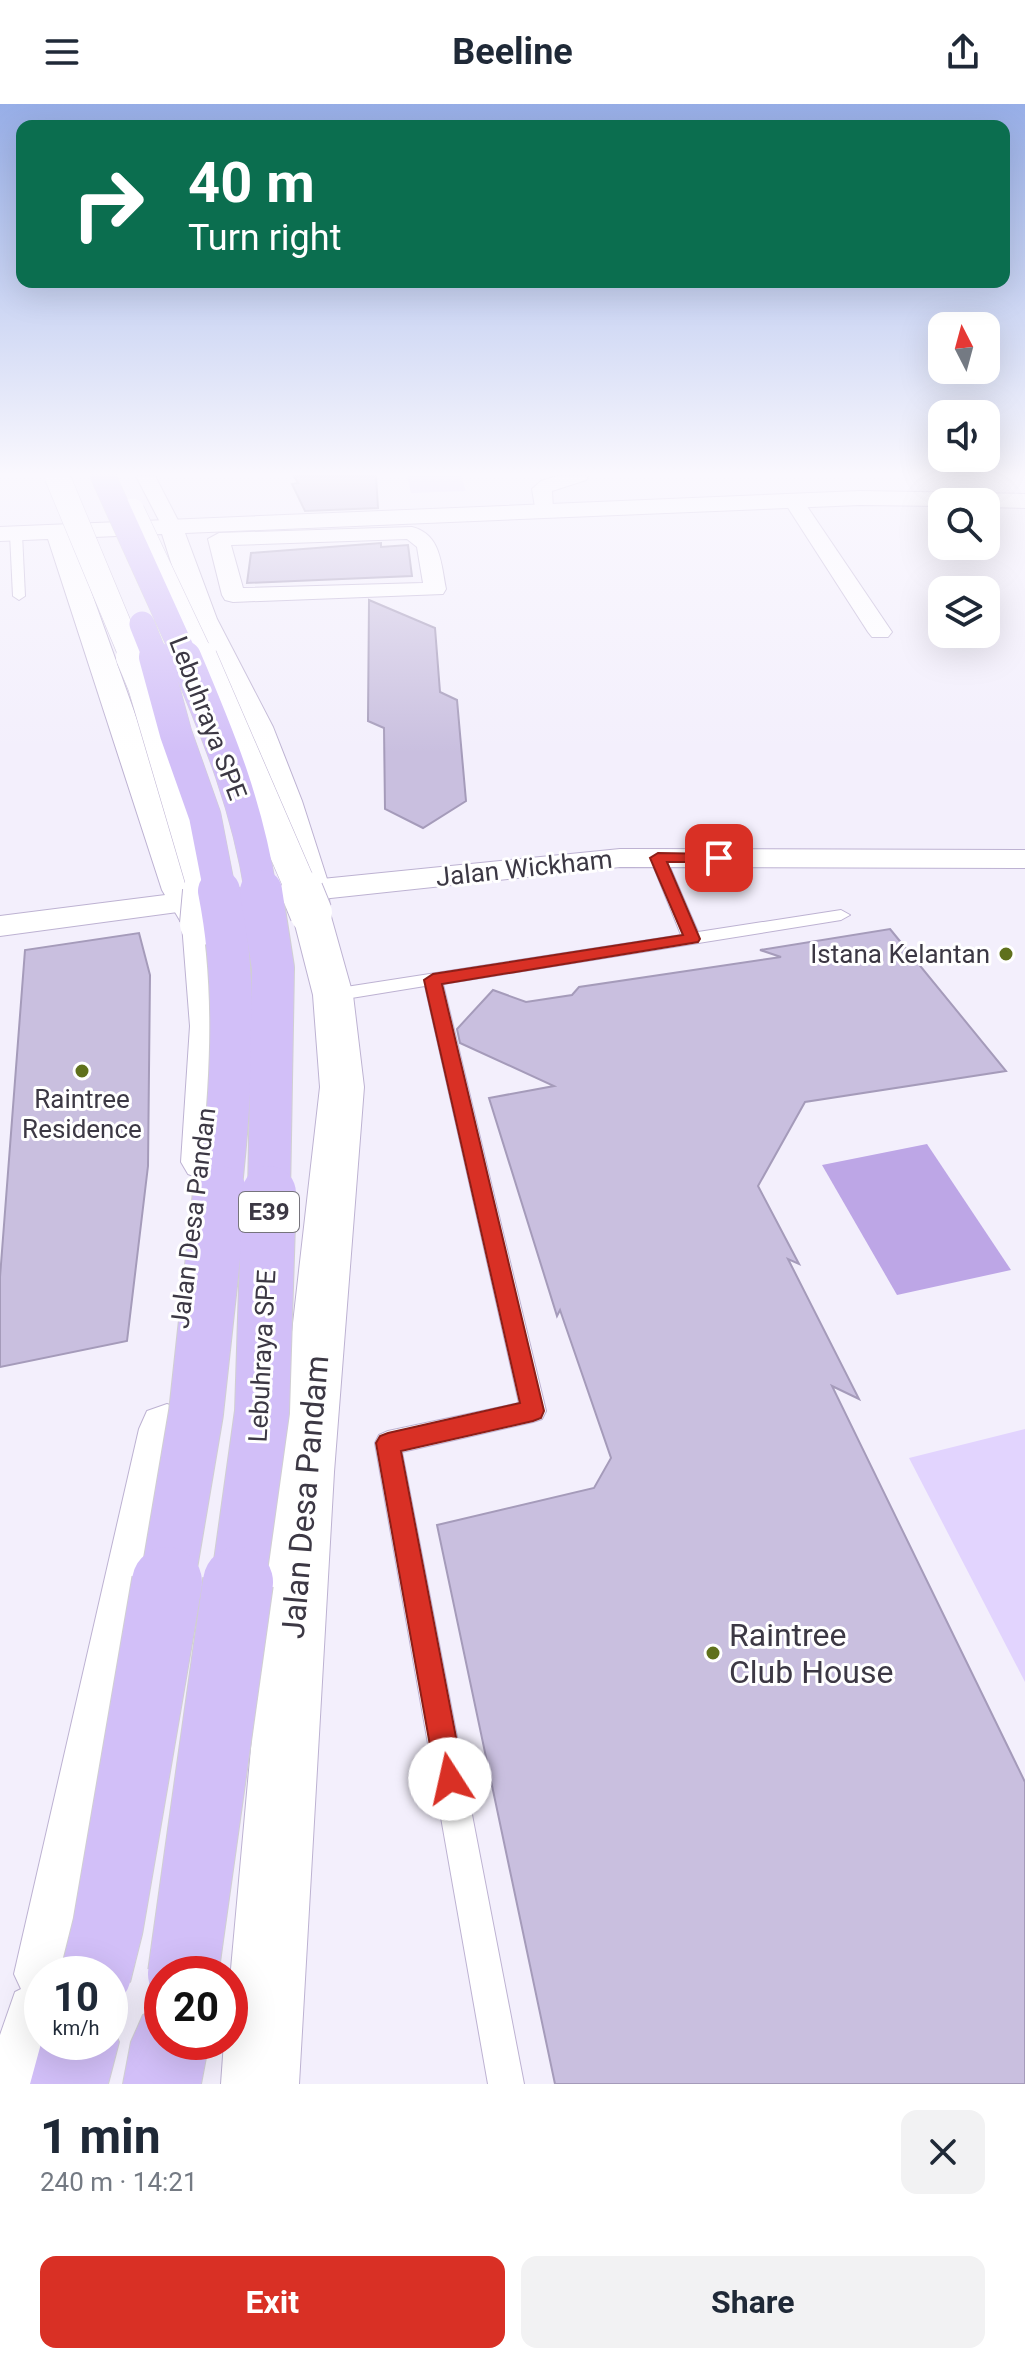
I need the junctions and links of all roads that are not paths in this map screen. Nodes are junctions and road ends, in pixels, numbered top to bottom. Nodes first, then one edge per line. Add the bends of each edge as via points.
1 (14, 568) edge
2 (70, 568) edge
3 (95, 568) edge
4 (118, 568) edge
5 (147, 568) edge
6 (159, 568) edge
7 (186, 568) edge
8 (226, 568) edge
9 (431, 568) edge
10 (838, 568) edge
11 (19, 596) dead end
12 (880, 632) dead end
13 (658, 858) junction
14 (1025, 859) edge
15 (311, 901) junction
16 (195, 913) junction
17 (841, 915) dead end
18 (0, 926) edge
19 (692, 939) junction
20 (433, 980) junction
21 (333, 995) junction
22 (56, 1956) edge
23 (100, 1956) edge
24 (186, 1956) edge
25 (33, 2060) edge
26 (75, 2060) edge
27 (167, 2060) edge
28 (28, 2084) edge
29 (69, 2084) edge
30 (162, 2084) edge
31 (260, 2084) edge
32 (506, 2084) edge

1 - 11 lane
2 - 16 street via 180,890
3 - 16 street, Jalan Desa Pandan, bridge via 144,686 206,897
4 - 23 highway, Lebuhraya SPE / E39, bridge via 154,652 205,816 231,974 229,1114 196,1413
5 - 24 highway, Lebuhraya SPE / E39, bridge via 228,759 252,835 273,968 262,1412
6 - 15 street, bridge
7 - 15 street via 285,801
8 - 9 street via 233,595 435,589
10 - 12 street
13 - 14 street, Jalan Wickham
13 - 15 street, Jalan Wickham via 620,858
13 - 19 lane
15 - 21 street, Jalan Desa Pandam
16 - 18 street
16 - 22 street, Jalan Desa Pandan via 211,1026 205,1154 165,1448
17 - 19 lane
19 - 20 lane
20 - 21 lane
20 - 32 lane via 533,1411 388,1443
21 - 31 street, Jalan Desa Pandam via 342,1087 305,1472
25 - 28 street
26 - 29 highway
27 - 30 highway

